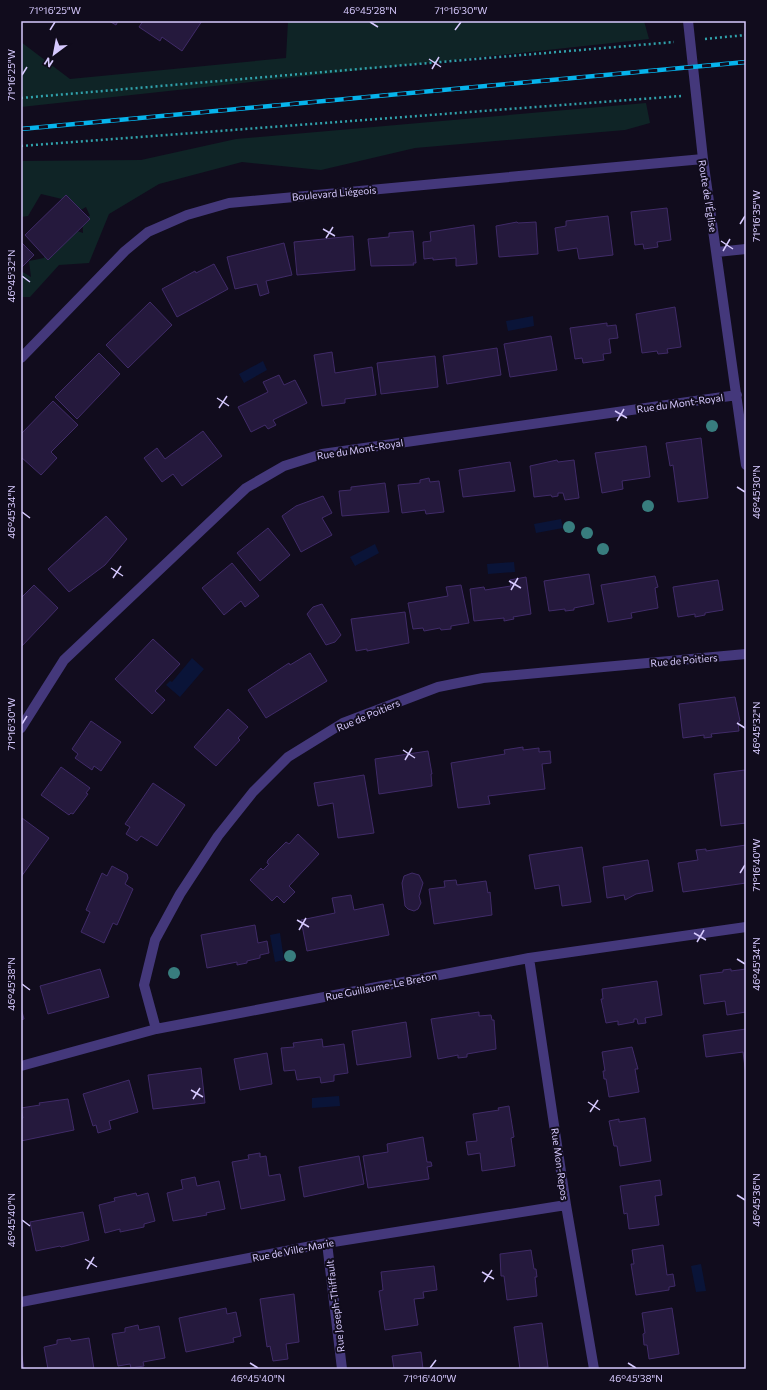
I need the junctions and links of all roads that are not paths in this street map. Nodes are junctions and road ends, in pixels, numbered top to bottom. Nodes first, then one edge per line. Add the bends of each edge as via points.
1 (688, 21) edge
2 (703, 159) junction
3 (746, 249) edge
4 (717, 252) junction
5 (21, 358) edge
6 (737, 395) junction
7 (746, 465) edge
8 (746, 654) edge
9 (21, 728) edge
10 (746, 927) edge
11 (529, 958) junction
12 (156, 1029) junction
13 (21, 1066) edge
14 (566, 1206) junction
15 (327, 1243) junction
16 (21, 1302) edge
17 (342, 1369) edge
18 (594, 1369) edge

1 - 2 street, Route de l'Église
2 - 4 street, Route de l'Église
2 - 5 street, Boulevard Liégeois via 228,203 187,215 148,232 125,251
3 - 4 street
4 - 6 street, Route de l'Église
6 - 7 street, Route de l'Église
6 - 9 street, Rue du Mont-Royal via 322,454 284,466 246,488 64,660
8 - 12 street, Rue de Poitiers via 483,678 438,687 343,723 288,757 253,792 218,836 180,894 155,940 144,985
10 - 11 street, Rue Guillaume-Le Breton
11 - 12 street, Rue Guillaume-Le Breton
11 - 14 street, Rue Mon-Repos
12 - 13 street, Rue Guillaume-Le Breton
14 - 15 street, Rue de Ville-Marie
14 - 18 street, Rue Mon-Repos
15 - 16 street, Rue de Ville-Marie
15 - 17 street, Rue Joseph-Thiffault

